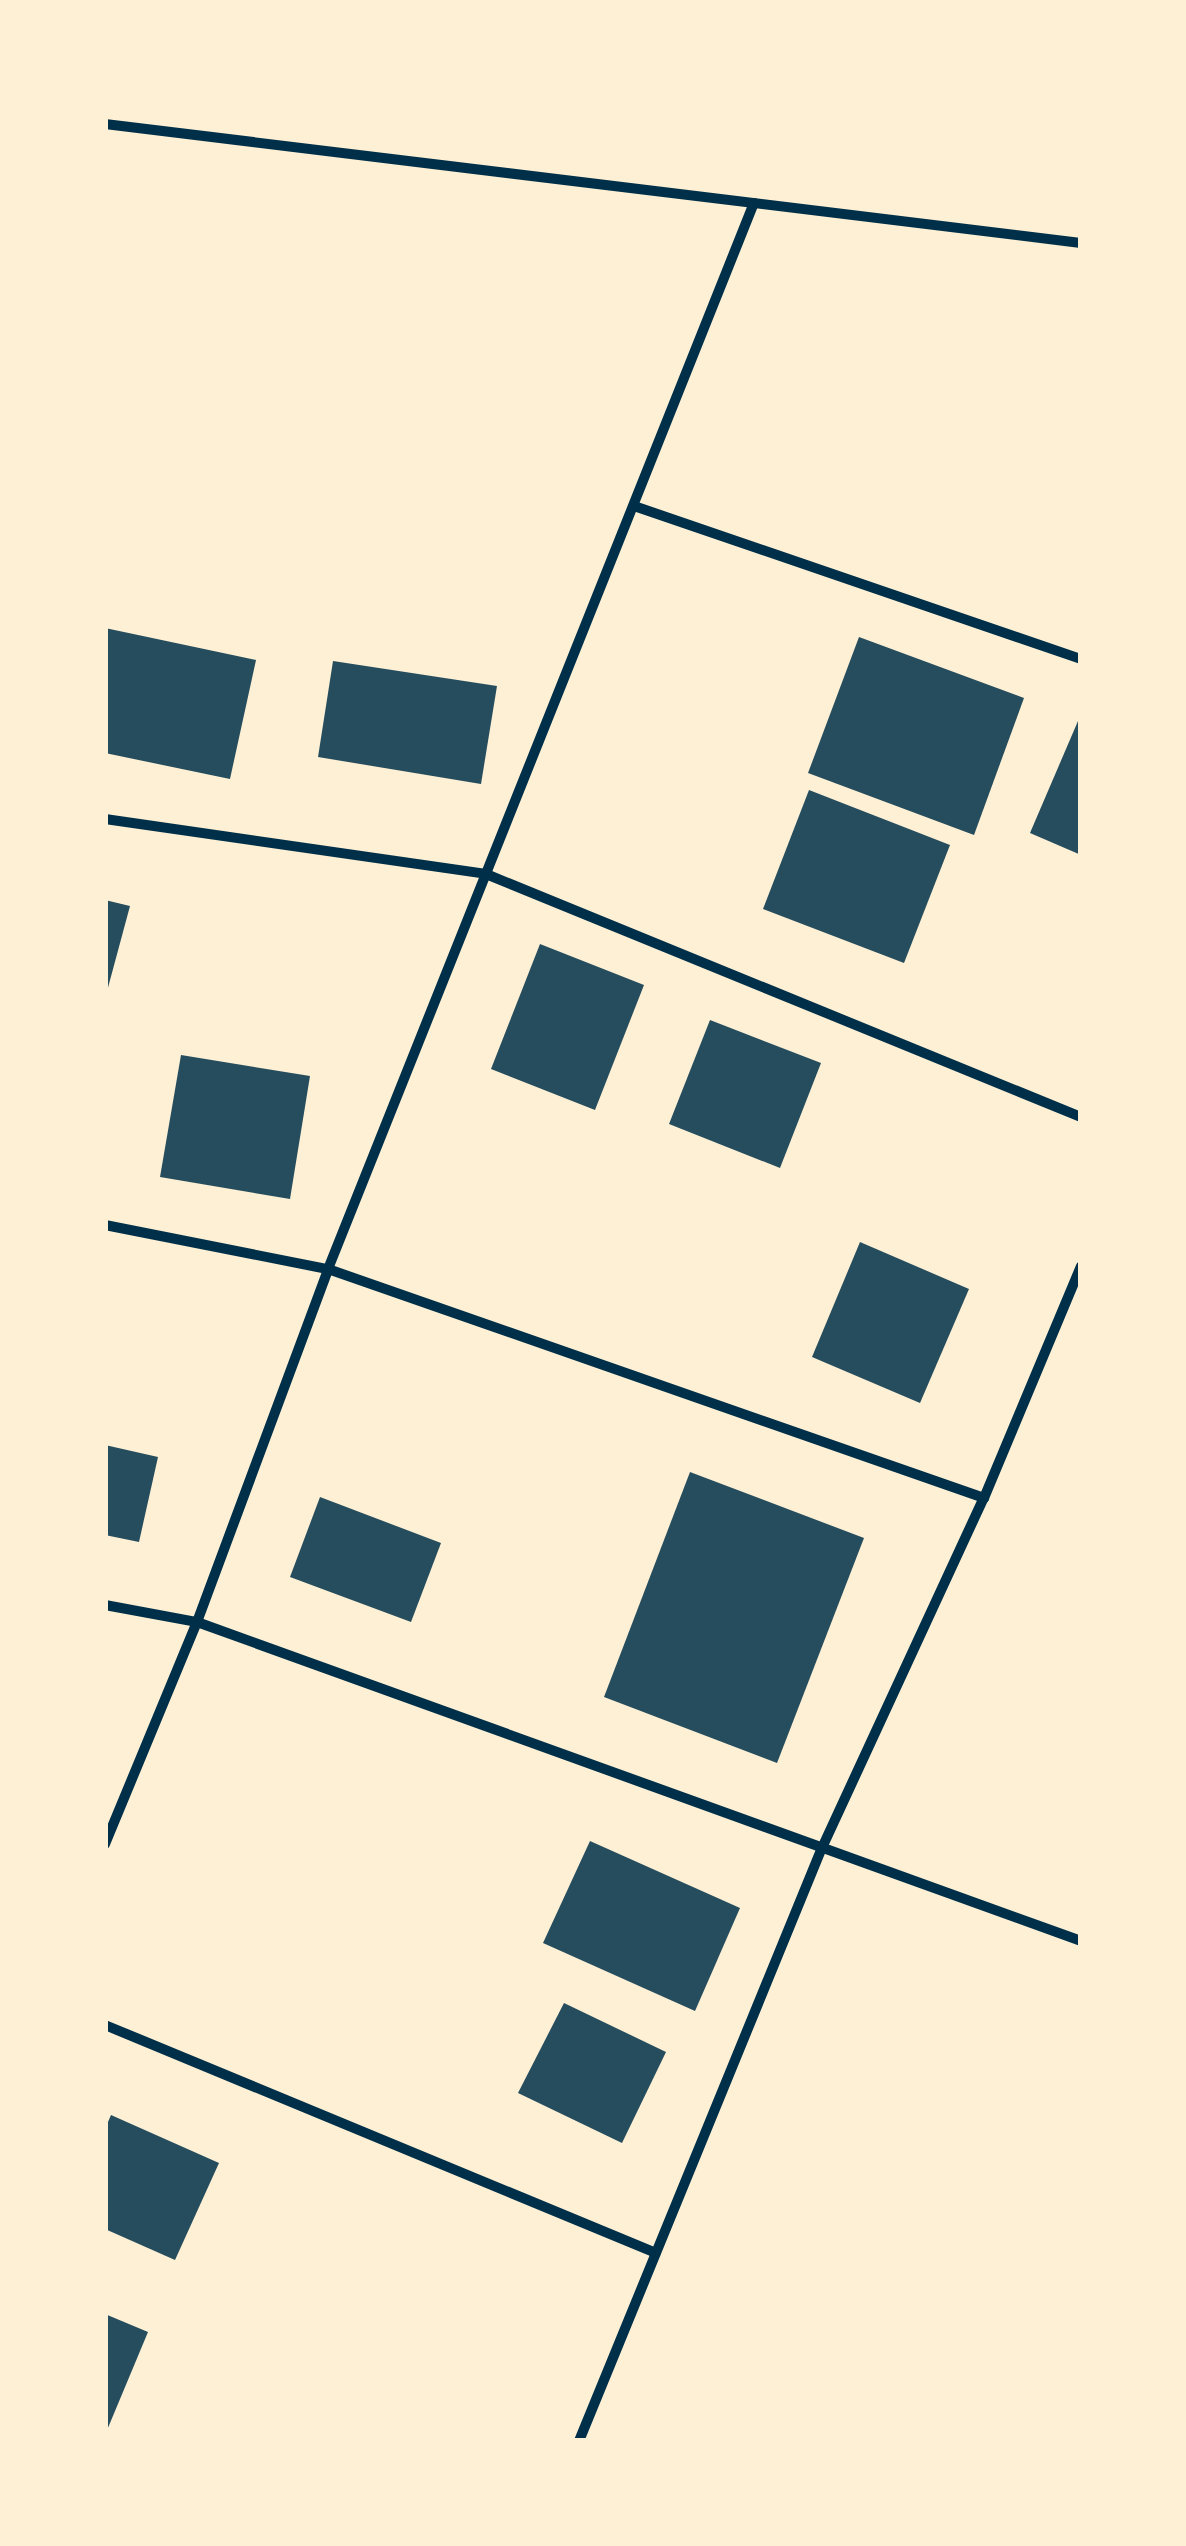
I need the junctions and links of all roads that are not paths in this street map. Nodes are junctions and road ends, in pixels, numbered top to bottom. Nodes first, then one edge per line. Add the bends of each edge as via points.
1 (105, 124) edge
2 (754, 203) junction
3 (1081, 243) edge
4 (634, 506) junction
5 (1081, 659) edge
6 (105, 820) edge
7 (486, 874) junction
8 (1081, 1117) edge
9 (105, 1226) edge
10 (1081, 1266) edge
11 (328, 1269) junction
12 (984, 1498) junction
13 (105, 1605) edge
14 (197, 1622) junction
15 (105, 1844) edge
16 (821, 1850) junction
17 (1081, 1941) edge
18 (105, 2026) edge
19 (656, 2253) junction
20 (579, 2441) edge

1 - 2 street
2 - 3 street
2 - 4 street
4 - 5 street
4 - 7 street
6 - 7 street
7 - 8 street
7 - 11 street
9 - 11 street
10 - 12 street
11 - 12 street
11 - 14 street
12 - 16 street
13 - 14 street
14 - 15 street
14 - 16 street
16 - 17 street
16 - 19 street
18 - 19 street
19 - 20 street

